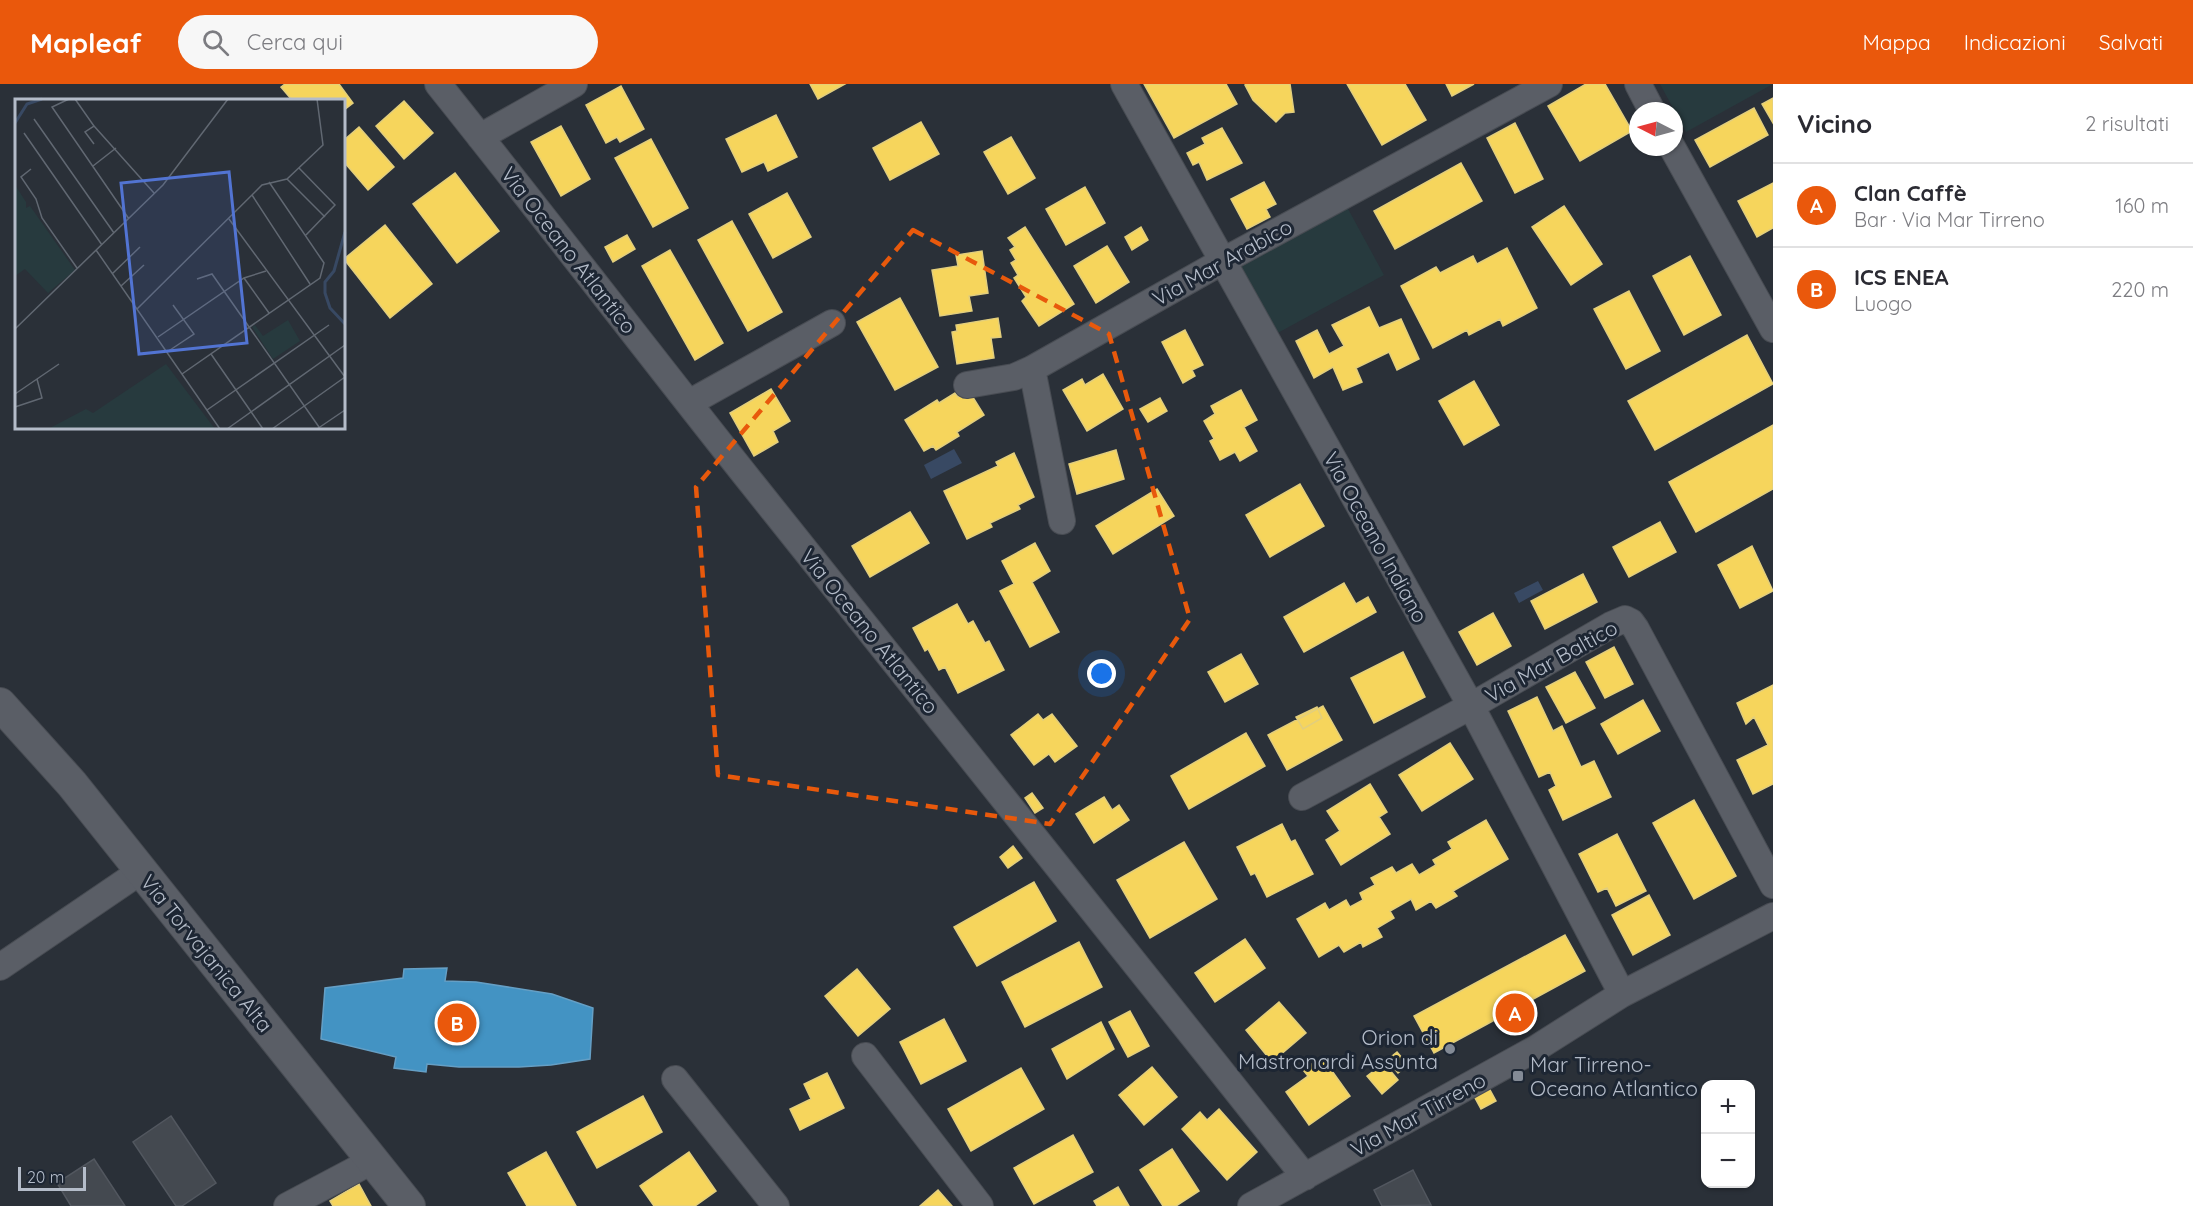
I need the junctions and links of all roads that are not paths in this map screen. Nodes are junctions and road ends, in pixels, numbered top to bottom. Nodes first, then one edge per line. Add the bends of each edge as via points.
1 (438, 84) edge
2 (574, 84) edge
3 (1124, 84) edge
4 (1549, 84) edge
5 (1638, 84) edge
6 (1647, 102) edge
7 (480, 137) junction
8 (1677, 156) edge
9 (1223, 261) junction
10 (831, 323) dead end
11 (1773, 329) edge
12 (1032, 369) junction
13 (967, 385) dead end
14 (689, 403) junction
15 (1062, 521) dead end
16 (0, 704) edge
17 (1470, 706) junction
18 (1302, 797) dead end
19 (141, 871) junction
20 (1773, 885) edge
21 (1773, 916) edge
22 (0, 967) edge
23 (1622, 994) junction
24 (865, 1056) dead end
25 (675, 1079) dead end
26 (372, 1161) junction
27 (1305, 1177) junction
28 (287, 1206) edge
29 (409, 1206) edge
30 (776, 1206) edge
31 (980, 1206) edge
32 (1251, 1206) edge

1 - 7 street, Via Oceano Atlantico
2 - 7 street
3 - 9 street, Via Oceano Indiano
4 - 9 street, Via Mar Arabico
5 - 6 street
7 - 14 street, Via Oceano Atlantico
8 - 11 street
9 - 12 street, Via Mar Arabico
9 - 17 street, Via Oceano Indiano
10 - 14 street
12 - 13 street, Via Mar Arabico
12 - 15 street
14 - 27 street, Via Oceano Atlantico
16 - 19 street, Via Torvajanica Alta via 66,777
17 - 18 street, Via Mar Baltico
17 - 20 street, Via Mar Baltico via 1618,621 1631,622
17 - 23 street, Via Oceano Indiano
19 - 22 street
19 - 26 street, Via Torvajanica Alta
21 - 23 street, Via Mar Tirreno
23 - 27 street, Via Mar Tirreno via 1535,1049
24 - 31 street
25 - 30 street
26 - 28 street
26 - 29 street, Via Torvajanica Alta
27 - 32 street, Via Mar Tirreno

